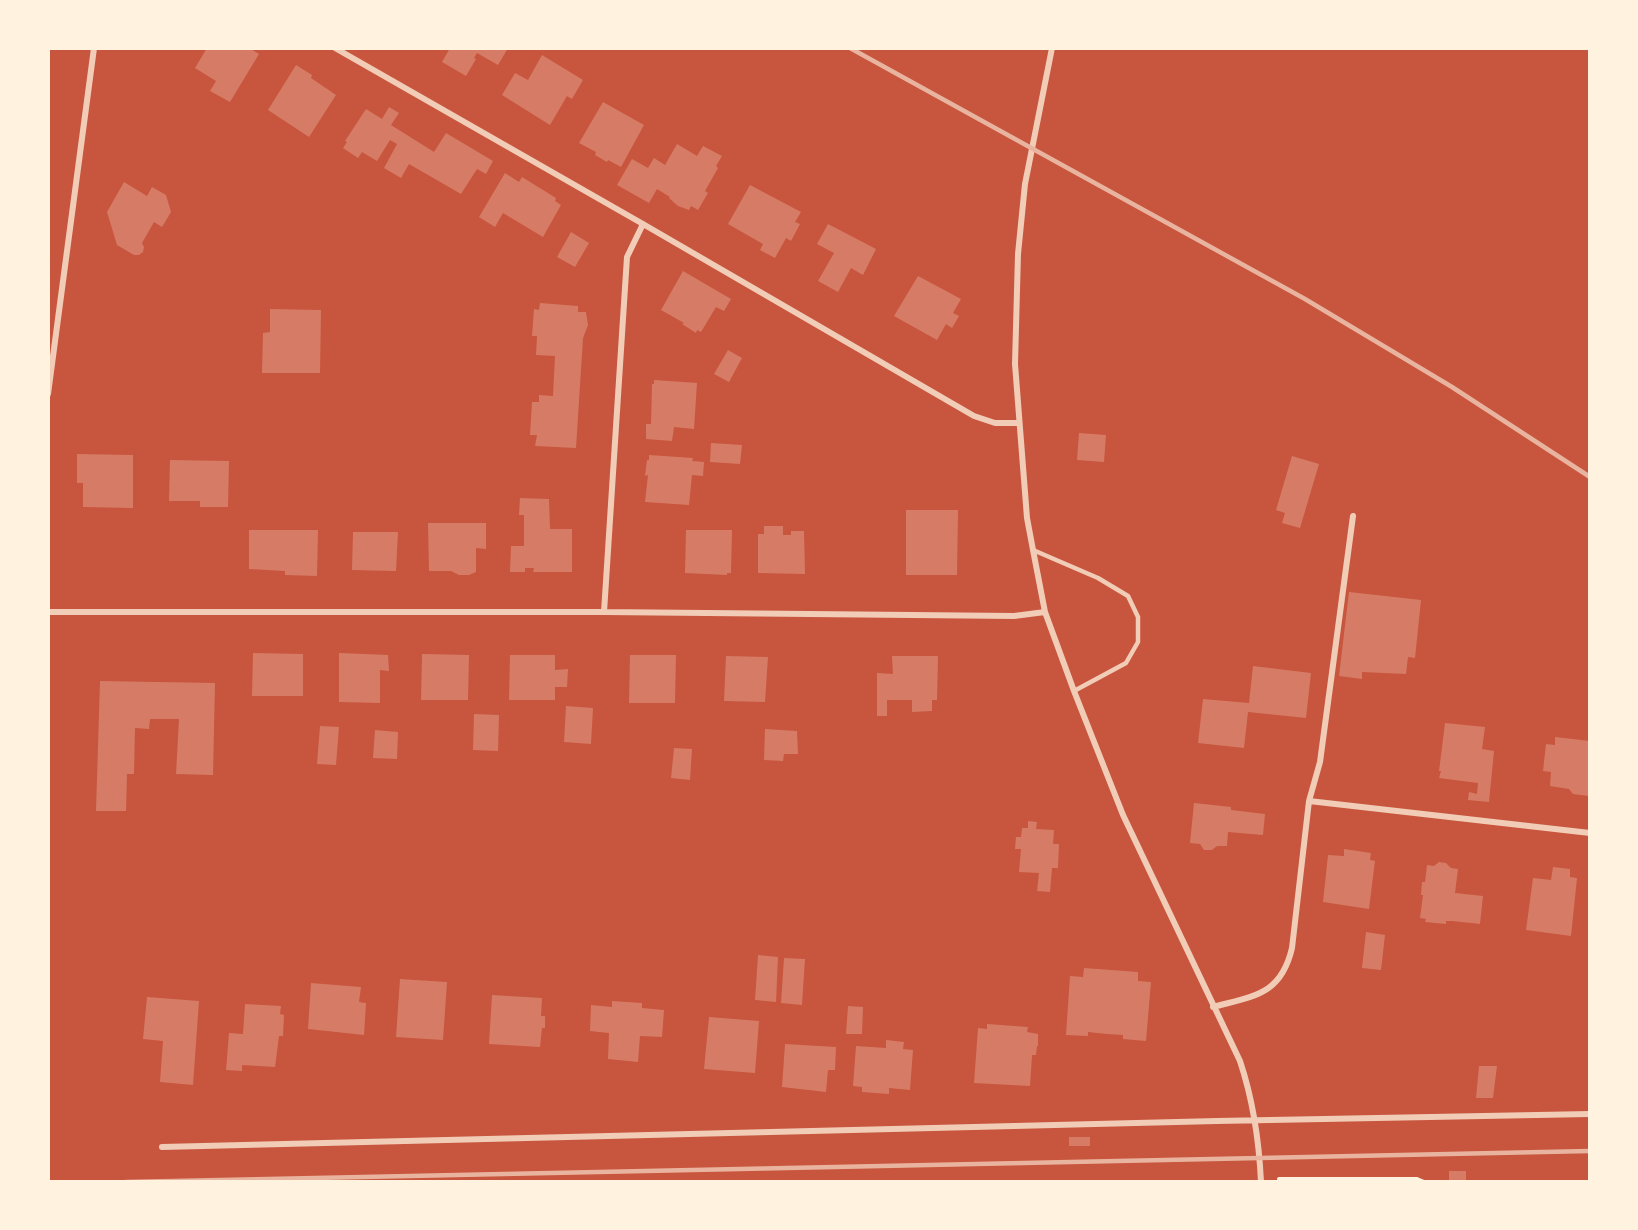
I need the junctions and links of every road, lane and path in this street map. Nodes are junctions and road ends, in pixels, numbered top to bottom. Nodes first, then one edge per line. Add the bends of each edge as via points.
1 (94, 48) edge
2 (334, 48) edge
3 (1052, 48) edge
4 (643, 224) junction
5 (48, 394) edge
6 (1019, 423) junction
7 (1353, 516) dead end
8 (1033, 550) junction
9 (48, 612) edge
10 (604, 612) junction
11 (1045, 612) junction
12 (1074, 691) junction
13 (1309, 801) junction
14 (1590, 833) edge
15 (1213, 1007) junction
16 (1590, 1114) edge
17 (1255, 1120) junction
18 (162, 1147) dead end
19 (1261, 1180) edge
20 (1424, 1182) edge

1 - 5 street
2 - 4 street
3 - 6 street via 1025,184 1018,254 1015,364
4 - 6 street via 974,416 995,423
4 - 10 street via 627,257
6 - 8 street
7 - 13 street via 1320,762
8 - 11 street
8 - 12 lane via 1098,578 1128,596 1138,617 1138,642 1126,663
9 - 10 street
10 - 11 street via 1014,616
11 - 12 street
12 - 15 street via 1123,815
13 - 14 street
13 - 15 street via 1288,966 1260,994
15 - 17 street via 1240,1060
16 - 17 street
17 - 18 street
17 - 19 street
19 - 20 path

